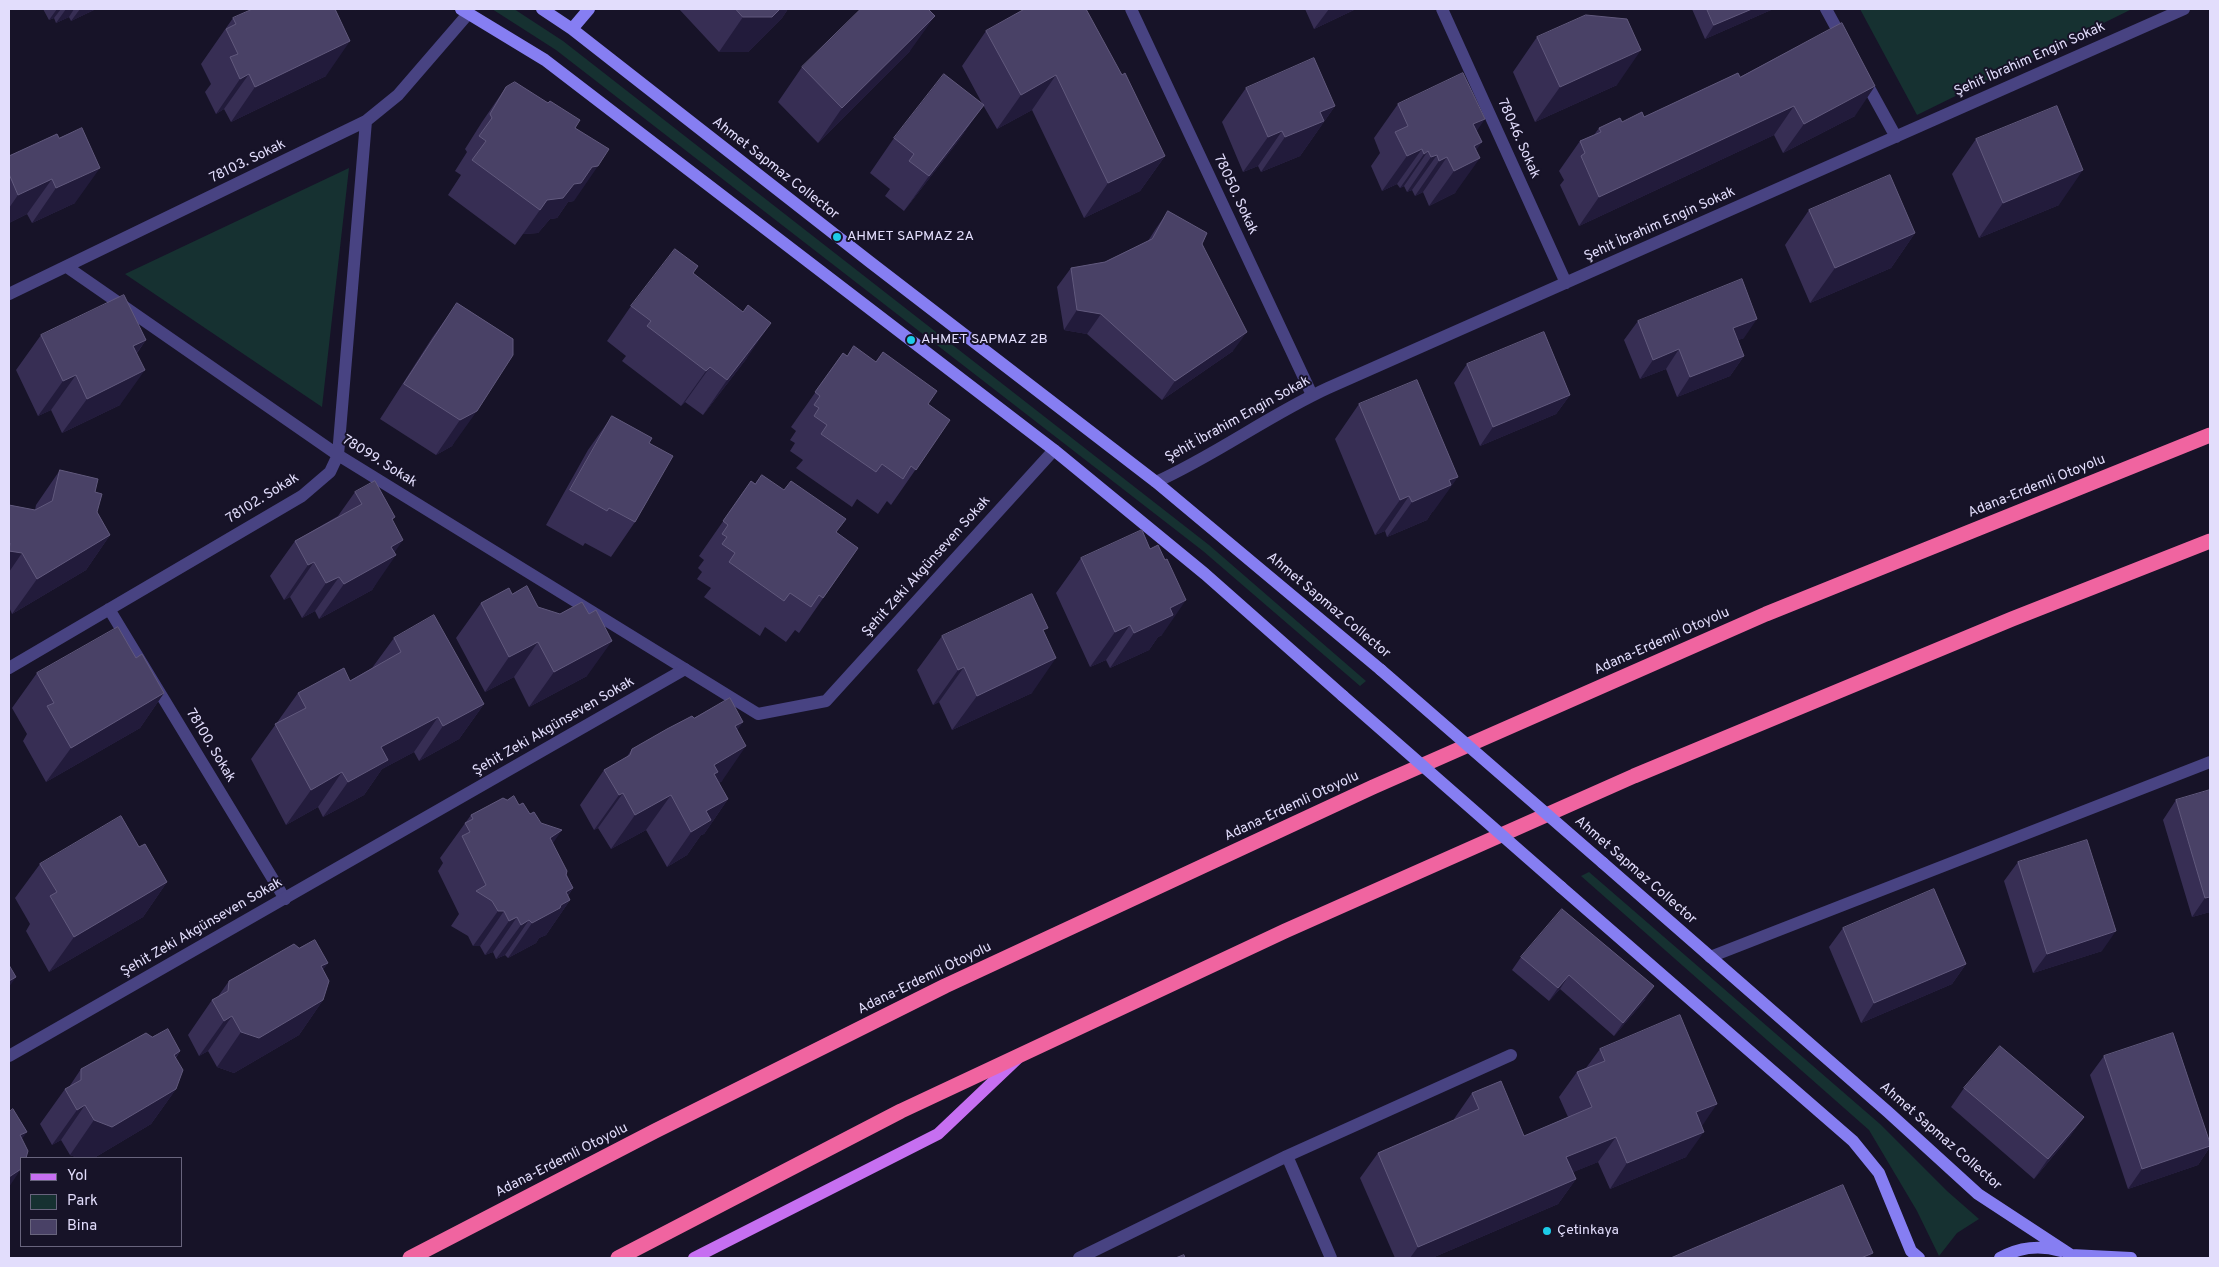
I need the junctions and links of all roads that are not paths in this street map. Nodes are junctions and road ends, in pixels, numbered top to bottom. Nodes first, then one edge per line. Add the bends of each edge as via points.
1 (542, 9) edge
2 (589, 9) edge
3 (1131, 9) edge
4 (1442, 9) edge
5 (1826, 9) edge
6 (2184, 9) edge
7 (465, 11) edge
8 (572, 29) junction
9 (1850, 52) edge
10 (1859, 70) edge
11 (366, 121) junction
12 (1896, 137) junction
13 (67, 267) junction
14 (1566, 282) junction
15 (9, 294) edge
16 (1312, 395) junction
17 (2210, 436) edge
18 (1054, 450) junction
19 (338, 455) junction
20 (1156, 482) junction
21 (2210, 541) edge
22 (109, 609) junction
23 (9, 668) edge
24 (685, 669) junction
25 (2210, 762) edge
26 (285, 899) junction
27 (1710, 957) junction
28 (1025, 1052) junction
29 (1511, 1055) dead end
30 (9, 1056) edge
31 (1287, 1156) junction
32 (2074, 1256) edge
33 (410, 1258) edge
34 (618, 1258) edge
35 (694, 1258) edge
36 (1079, 1258) edge
37 (1331, 1258) edge
38 (1919, 1258) edge
39 (2000, 1258) edge
40 (2131, 1258) edge

1 - 8 main road, Ahmet Sapmaz Collector
2 - 8 main road
3 - 16 street, 78050. Sokak
4 - 14 street, 78046. Sokak
5 - 9 street
6 - 12 street, Şehit İbrahim Engin Sokak
7 - 11 street, 78103. Sokak via 398,95
7 - 18 main road via 544,60
8 - 20 main road, Ahmet Sapmaz Collector
10 - 12 street
11 - 13 street, 78103. Sokak
11 - 19 street, 78102. Sokak
12 - 14 street, Şehit İbrahim Engin Sokak
13 - 15 street, 78103. Sokak
13 - 19 street, 78099. Sokak
14 - 16 street, Şehit İbrahim Engin Sokak
16 - 20 street, Şehit İbrahim Engin Sokak
17 - 33 highway, Adana-Erdemli Otoyolu via 1766,614 1373,787 945,986
18 - 24 street, Şehit Zeki Akgünseven Sokak via 826,701 758,714
18 - 38 main road, bridge via 1205,574 1853,1142 1879,1173 1911,1251
19 - 22 street, 78102. Sokak via 330,472 302,496
19 - 24 street, 78099. Sokak
20 - 27 main road, Ahmet Sapmaz Collector, bridge via 1381,670
21 - 28 highway via 2012,619 1634,776 1285,931
22 - 23 street, 78102. Sokak
22 - 26 street, 78100. Sokak
24 - 26 street, Şehit Zeki Akgünseven Sokak
25 - 27 street
26 - 30 street, Şehit Zeki Akgünseven Sokak
27 - 32 main road, Ahmet Sapmaz Collector via 1978,1194
28 - 34 highway via 901,1111
28 - 35 main road via 938,1134
29 - 31 street
31 - 36 street
31 - 37 street
32 - 39 main road via 2051,1248 2029,1248
32 - 40 main road

